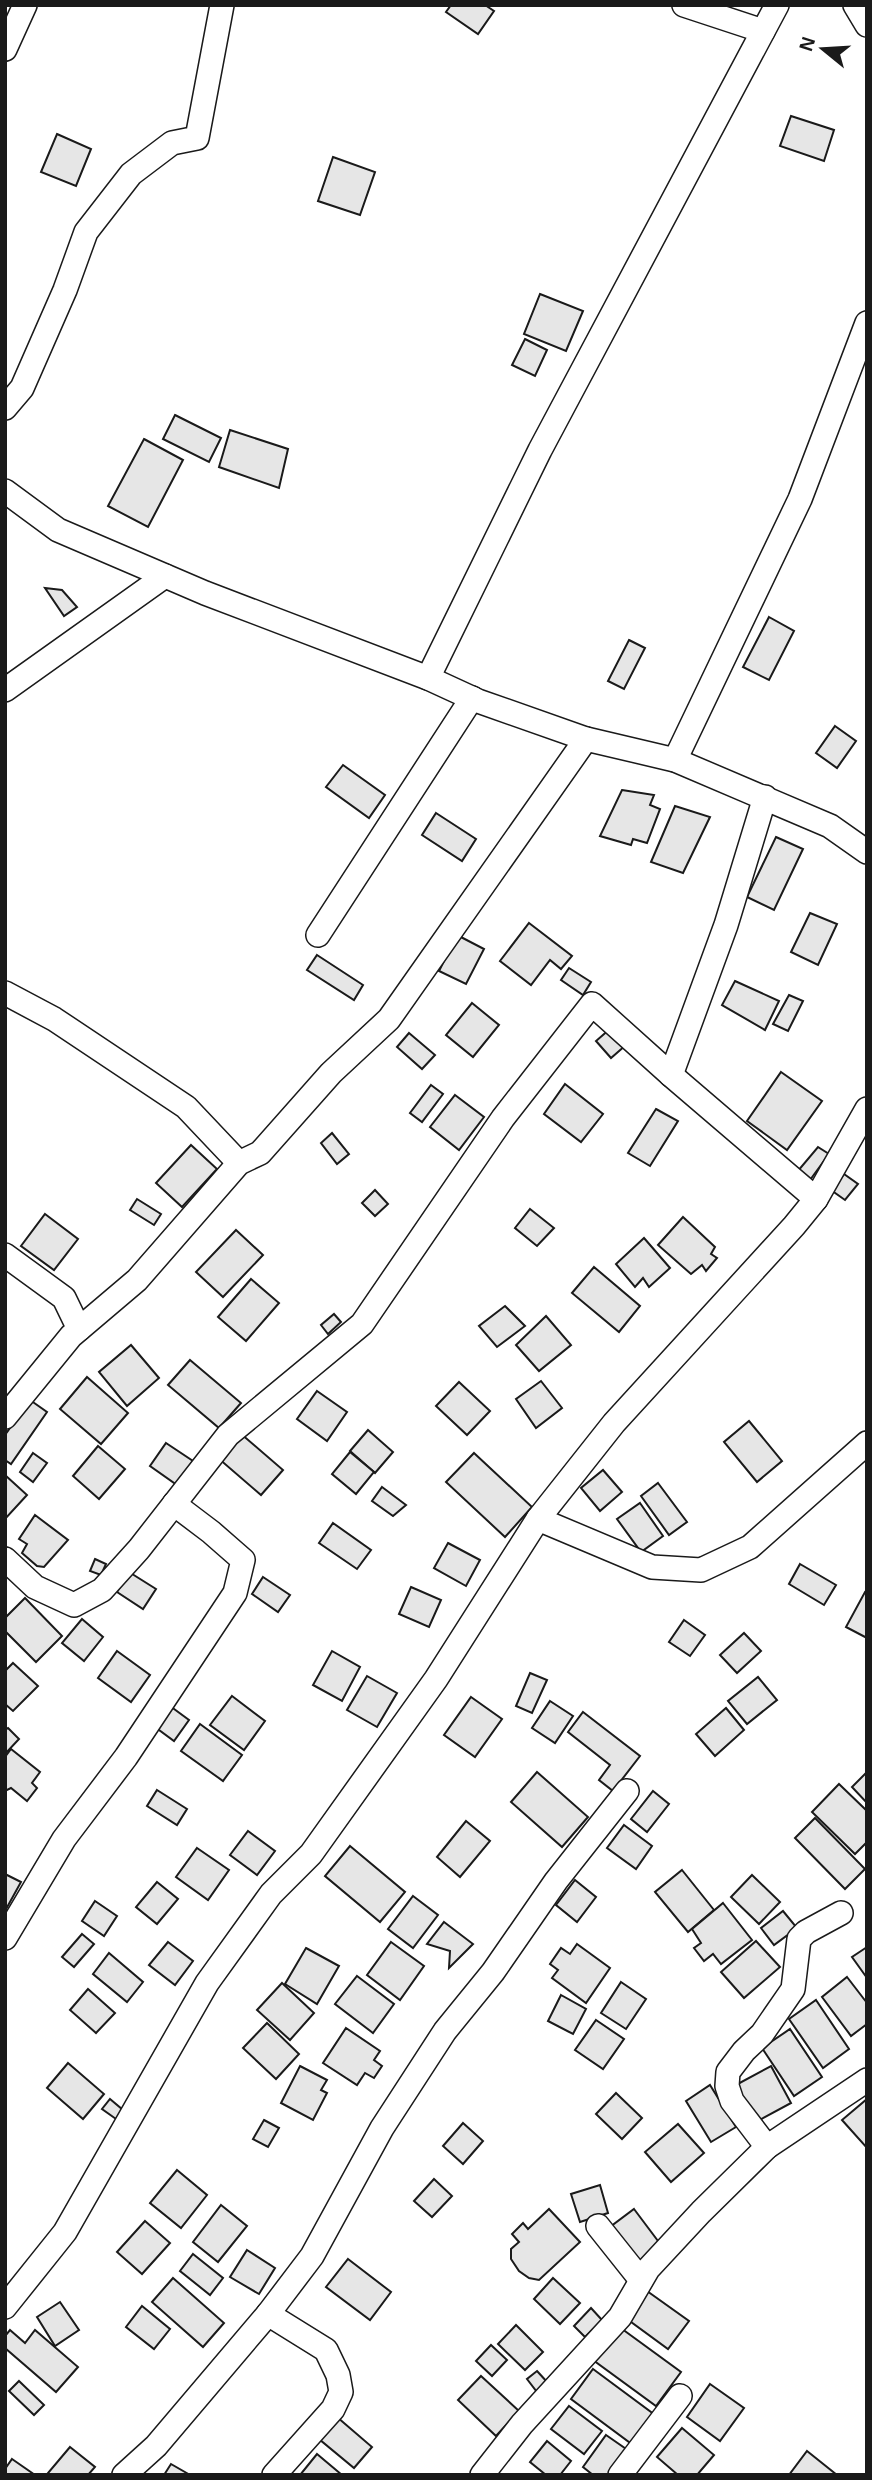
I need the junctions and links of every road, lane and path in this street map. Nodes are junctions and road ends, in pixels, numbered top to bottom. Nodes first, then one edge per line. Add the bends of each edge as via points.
1 (25, 5) edge
2 (222, 5) edge
3 (684, 5) edge
4 (777, 5) edge
5 (855, 5) edge
6 (867, 25) edge
7 (763, 31) junction
8 (5, 49) edge
9 (867, 323) edge
10 (5, 408) edge
11 (5, 491) edge
12 (165, 576) junction
13 (428, 678) junction
14 (5, 690) edge
15 (472, 698) junction
16 (586, 739) junction
17 (676, 760) junction
18 (765, 797) junction
19 (867, 852) edge
20 (318, 935) dead end
21 (5, 993) edge
22 (671, 1075) junction
23 (867, 1109) edge
24 (239, 1163) junction
25 (816, 1199) junction
26 (5, 1255) edge
27 (79, 1329) junction
28 (5, 1417) edge
29 (867, 1443) edge
30 (174, 1504) junction
31 (538, 1519) junction
32 (5, 1559) edge
33 (628, 1791) dead end
34 (841, 1913) dead end
35 (5, 1938) edge
36 (867, 2080) edge
37 (767, 2147) junction
38 (598, 2226) dead end
39 (641, 2280) junction
40 (5, 2307) edge
41 (268, 2314) junction
42 (680, 2396) dead end
43 (124, 2475) edge
44 (274, 2475) edge
45 (482, 2475) edge
46 (620, 2475) edge

1 - 8 street
2 - 10 street via 197,138 172,143 131,174 86,232 22,388
3 - 7 street
4 - 7 street
5 - 6 street
7 - 13 street via 540,450
9 - 17 street via 800,499
11 - 12 street via 58,530
12 - 13 street
12 - 14 street
13 - 15 street
15 - 16 street
15 - 20 street
16 - 17 street
16 - 24 street via 389,1019 331,1073 260,1153
17 - 18 street
18 - 19 street via 830,826
18 - 22 street via 726,925
21 - 24 street via 54,1019 186,1107
22 - 25 street
22 - 30 street via 592,1004 503,1118 362,1324 228,1435
23 - 25 street
24 - 27 street via 137,1280
25 - 31 street via 614,1423
26 - 27 street via 64,1298
27 - 28 street
29 - 31 street via 750,1547 701,1570 652,1567
30 - 32 street via 103,1590 74,1605 35,1587
30 - 35 street via 243,1560 235,1593 126,1757 64,1839
31 - 40 street via 436,1679 343,1811 311,1854 271,1894 207,1983 65,2232
33 - 41 street via 445,2031 382,2128 312,2256
34 - 37 street via 799,1938 793,1989 728,2072 727,2087 733,2101
36 - 37 street
37 - 39 street
38 - 39 street
39 - 45 street via 620,2317
41 - 43 street via 156,2446
41 - 44 street via 326,2350 341,2392 333,2409
42 - 46 street

